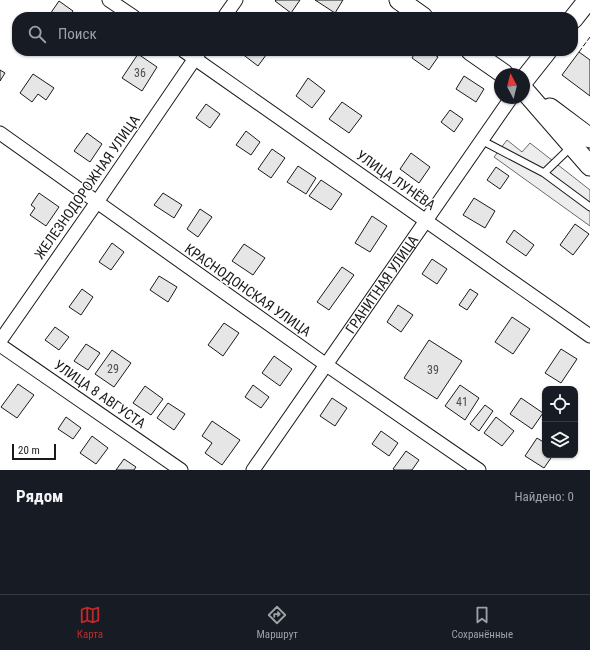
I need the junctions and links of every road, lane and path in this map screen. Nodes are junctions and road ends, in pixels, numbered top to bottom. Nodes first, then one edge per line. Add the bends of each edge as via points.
1 (109, 0) edge
2 (236, 0) edge
3 (399, 0) edge
4 (588, 0) edge
5 (127, 12) edge
6 (228, 12) edge
7 (416, 12) edge
8 (578, 13) edge
9 (197, 56) edge
10 (199, 56) edge
11 (478, 56) edge
12 (543, 56) edge
13 (495, 68) edge
14 (530, 72) edge
15 (530, 94) edge
16 (530, 97) edge
17 (507, 104) edge
18 (0, 133) edge
19 (590, 138) edge
20 (481, 140) junction
21 (572, 146) junction
22 (590, 166) edge
23 (544, 173) junction
24 (97, 202) junction
25 (590, 207) edge
26 (425, 220) junction
27 (590, 336) edge
28 (0, 341) edge
29 (0, 345) edge
30 (325, 364) junction
31 (181, 470) edge
32 (253, 470) edge
33 (479, 470) edge

1 - 5 street
2 - 6 street
3 - 7 street
4 - 8 street
9 - 24 street, ЖЕЛЕЗНОДОРОЖНАЯ УЛИЦА
10 - 26 street, УЛИЦА ЛУНЁВА
11 - 13 street
12 - 14 street
15 - 19 street
16 - 21 street
17 - 20 street, ГРАНИТНАЯ УЛИЦА
18 - 24 street, КРАСНОДОНСКАЯ УЛИЦА
20 - 23 lane
20 - 26 street, ГРАНИТНАЯ УЛИЦА
21 - 22 street
21 - 23 lane
23 - 25 lane
24 - 28 street, ЖЕЛЕЗНОДОРОЖНАЯ УЛИЦА
24 - 30 street, КРАСНОДОНСКАЯ УЛИЦА
26 - 27 street, УЛИЦА ЛУНЁВА
26 - 30 street, ГРАНИТНАЯ УЛИЦА
29 - 31 street, УЛИЦА 8 АВГУСТА
30 - 32 street, ГРАНИТНАЯ УЛИЦА
30 - 33 street, КРАСНОДОНСКАЯ УЛИЦА

